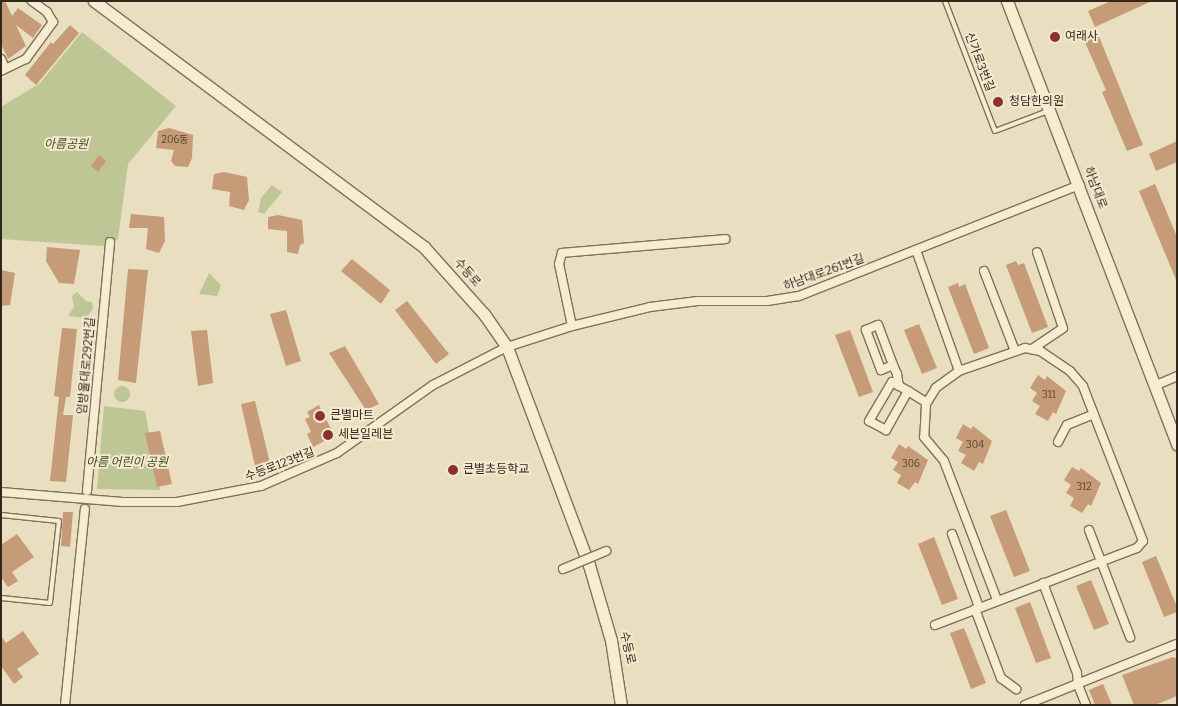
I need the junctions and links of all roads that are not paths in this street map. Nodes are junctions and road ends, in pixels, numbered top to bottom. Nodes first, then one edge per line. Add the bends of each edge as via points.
1 (32, 1) edge
2 (94, 1) edge
3 (945, 1) edge
4 (1007, 1) edge
5 (1, 59) edge
6 (3, 70) edge
7 (1049, 111) junction
8 (1080, 185) junction
9 (725, 239) dead end
10 (110, 242) dead end
11 (916, 250) junction
12 (1037, 252) dead end
13 (984, 271) dead end
14 (572, 326) junction
15 (507, 347) junction
16 (1032, 349) junction
17 (1015, 351) junction
18 (893, 365) junction
19 (960, 371) junction
20 (1177, 376) edge
21 (899, 386) junction
22 (1154, 386) junction
23 (908, 392) junction
24 (927, 403) junction
25 (1094, 414) junction
26 (1058, 442) dead end
27 (1177, 446) edge
28 (87, 491) dead end
29 (1, 492) edge
30 (85, 510) dead end
31 (1, 515) edge
32 (1089, 530) dead end
33 (952, 534) dead end
34 (606, 551) dead end
35 (1101, 561) junction
36 (564, 569) dead end
37 (1043, 583) junction
38 (1, 598) edge
39 (997, 600) junction
40 (977, 608) junction
41 (935, 625) dead end
42 (1130, 637) dead end
43 (1177, 644) edge
44 (1078, 685) junction
45 (1016, 689) dead end
46 (66, 705) edge
47 (621, 705) edge
48 (1025, 705) edge
49 (1086, 705) edge

1 - 6 street via 47,12 53,22 26,59
2 - 15 street, 수등로 via 424,248 484,314
3 - 7 lane, 신가로3번길 via 994,131
4 - 7 street, 하남대로
5 - 6 street
7 - 8 street, 하남대로
8 - 11 street, 하남대로261번길
8 - 22 street, 하남대로
9 - 14 street via 562,253 559,264
10 - 28 street, 임방울대로292번길
11 - 14 street, 하남대로261번길 via 793,298 666,304
11 - 19 street
12 - 16 street via 1063,328
13 - 17 street
14 - 15 street, 하남대로261번길
15 - 29 street, 수등로123번길 via 433,385 337,453 261,486 177,502
15 - 47 street, 수등로 via 598,592 617,665
16 - 17 street
16 - 25 street via 1070,371 1083,386
17 - 19 street
18 - 18 street via 878,325 866,330 881,370
18 - 21 street
19 - 24 street via 936,388
20 - 22 street
21 - 23 street
21 - 23 street via 892,382 869,421 886,430
22 - 27 street, 하남대로
23 - 24 street
24 - 39 street via 923,417 924,437 944,461
25 - 26 street via 1067,425
25 - 35 street via 1143,541 1137,548
30 - 46 street
31 - 38 lane via 58,521 50,603
32 - 35 street
33 - 40 street
34 - 36 street, bridge
35 - 37 street
35 - 42 street
37 - 39 street
37 - 44 street via 1077,673
39 - 40 street
40 - 41 street
40 - 45 street via 1001,678
43 - 44 street via 1089,677
44 - 48 street
44 - 49 street

